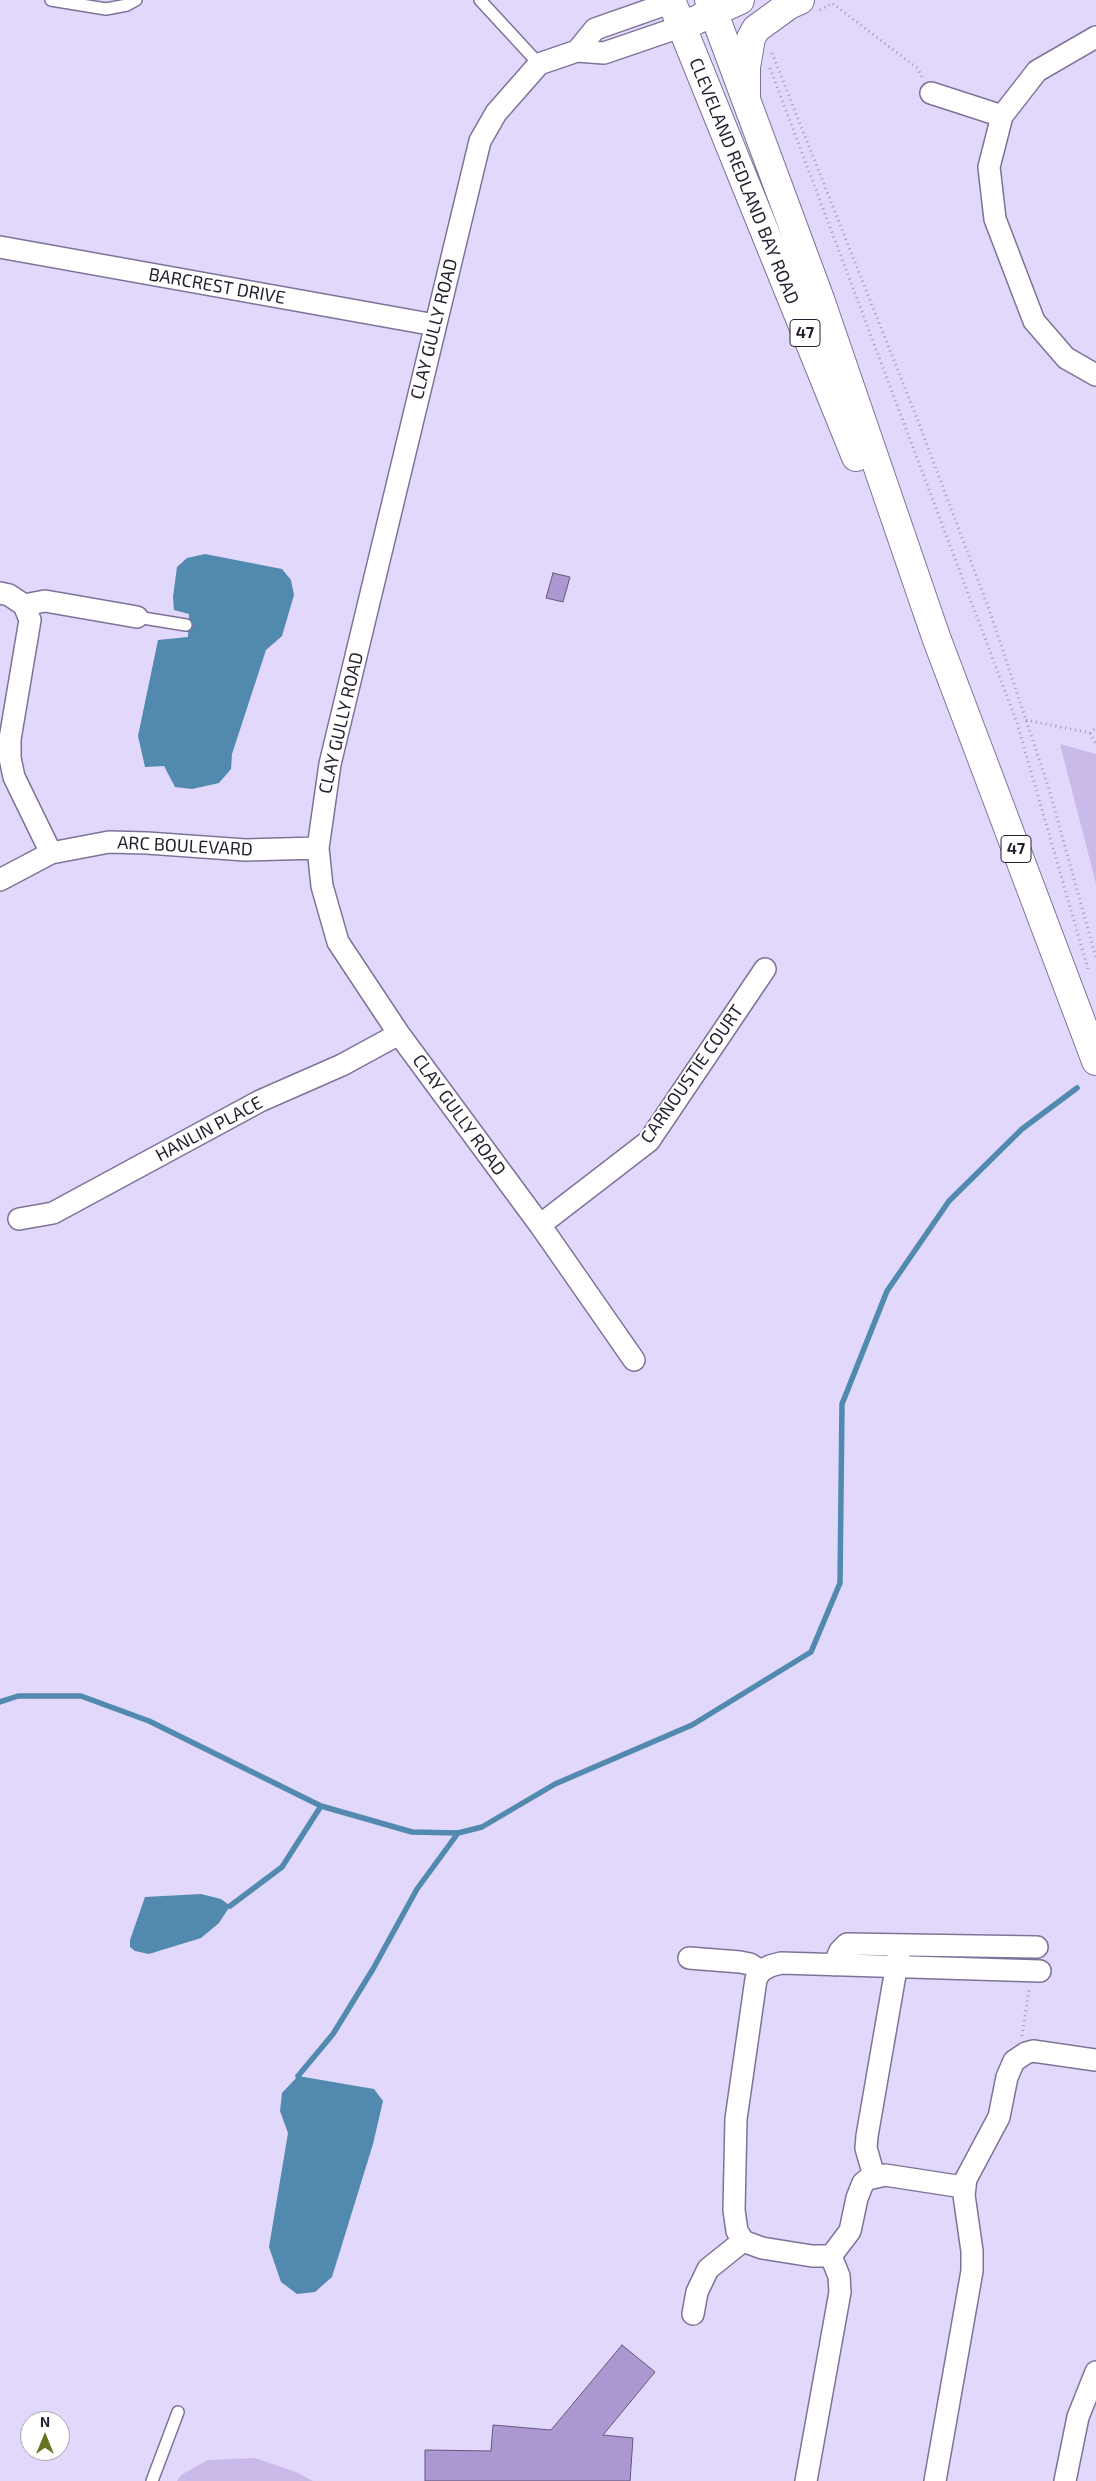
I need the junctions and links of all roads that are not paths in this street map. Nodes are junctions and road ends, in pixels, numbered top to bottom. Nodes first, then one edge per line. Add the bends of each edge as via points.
1 (51, 0) edge
2 (136, 0) edge
3 (480, 0) edge
4 (740, 0) edge
5 (712, 6) edge
6 (808, 6) edge
7 (676, 7) edge
8 (1096, 37) edge
9 (538, 64) junction
10 (931, 93) road end
11 (746, 95) junction
12 (1002, 116) junction
13 (0, 247) edge
14 (435, 325) junction
15 (1096, 376) edge
16 (0, 593) edge
17 (24, 605) junction
18 (137, 617) joint
19 (186, 625) dead end
20 (936, 637) junction
21 (318, 848) junction
22 (51, 853) junction
23 (0, 880) edge
24 (764, 969) dead end
25 (399, 1034) junction
26 (1096, 1061) edge
27 (19, 1219) dead end
28 (540, 1225) junction
29 (634, 1360) dead end
30 (900, 1946) junction
31 (1038, 1948) dead end
32 (689, 1958) dead end
33 (834, 1965) junction
34 (898, 1968) junction
35 (761, 1971) junction
36 (1036, 1971) road end
37 (1096, 2060) edge
38 (874, 2176) junction
39 (963, 2187) junction
40 (743, 2241) junction
41 (831, 2256) junction
42 (693, 2314) dead end
43 (1096, 2372) edge
44 (178, 2412) dead end
45 (152, 2481) edge
46 (806, 2481) edge
47 (935, 2481) edge
48 (1065, 2481) edge

1 - 2 lane via 106,9
3 - 9 lane
4 - 5 main road
5 - 7 main road
5 - 11 main road, CLEVELAND REDLAND BAY ROAD / 47
6 - 11 main road via 756,29 746,68
7 - 9 street via 604,53 577,51
7 - 20 main road, CLEVELAND REDLAND BAY ROAD / 47 via 835,408
8 - 12 street via 1037,70
9 - 14 street, CLAY GULLY ROAD via 496,113 480,141
10 - 12 street
11 - 20 main road, CLEVELAND REDLAND BAY ROAD / 47
12 - 15 street via 989,167 995,219 1034,321 1066,358
13 - 14 street, BARCREST DRIVE
14 - 21 street, CLAY GULLY ROAD via 330,764
16 - 17 street
17 - 18 street via 45,601
17 - 22 street via 30,620 10,739 10,758 14,776
18 - 19 lane
20 - 26 main road, CLEVELAND REDLAND BAY ROAD / 47
21 - 22 street, ARC BOULEVARD via 245,850 109,842
21 - 25 street, CLAY GULLY ROAD via 322,886 338,942
22 - 23 street, ARC BOULEVARD
24 - 28 street, CARNOUSTIE COURT via 649,1141
25 - 27 street, HANLIN PLACE via 342,1065 260,1101 53,1213
25 - 28 street, CLAY GULLY ROAD
28 - 29 street, CLAY GULLY ROAD
30 - 31 street
30 - 33 street via 847,1944 840,1950
30 - 34 street
32 - 35 street via 740,1962
33 - 34 street
33 - 35 street via 781,1963
34 - 36 street
34 - 38 street via 867,2136 866,2148
35 - 40 street via 753,1993 736,2119 734,2210 737,2230
37 - 39 street via 1033,2051 1014,2061 1000,2117
38 - 39 street
38 - 41 street via 863,2183 850,2232
39 - 47 street via 972,2271
40 - 41 street via 762,2248
40 - 42 street via 708,2269 697,2292
41 - 46 street via 839,2276 840,2292
43 - 48 street via 1078,2417
44 - 45 lane

